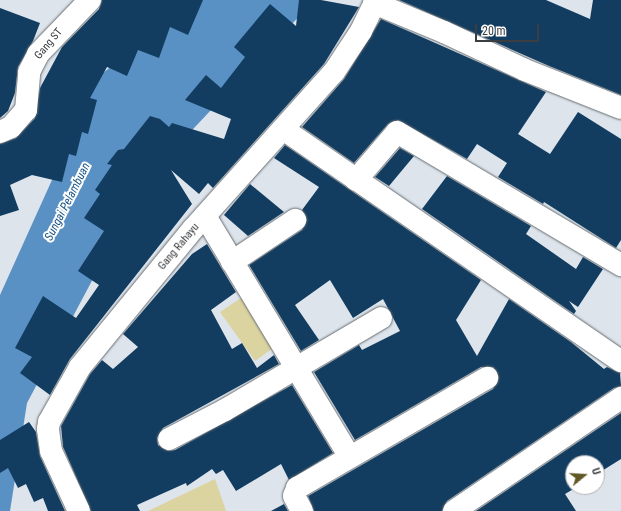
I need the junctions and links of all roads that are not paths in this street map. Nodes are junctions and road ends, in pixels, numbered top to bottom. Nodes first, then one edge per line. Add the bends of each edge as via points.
1 (90, 0) edge
2 (375, 2) edge
3 (621, 108) edge
4 (283, 129) junction
5 (0, 132) edge
6 (356, 180) junction
7 (205, 216) junction
8 (295, 220) dead end
9 (232, 262) junction
10 (621, 265) edge
11 (381, 318) dead end
12 (621, 361) edge
13 (297, 368) junction
14 (487, 378) dead end
15 (621, 398) edge
16 (169, 439) dead end
17 (350, 457) junction
18 (79, 511) edge
19 (302, 511) edge
20 (454, 511) edge

1 - 5 street, Gang ST via 38,54 29,72 26,110 16,123
2 - 3 street via 525,70
2 - 4 street, Gang Rahayu via 362,31 334,72
4 - 6 street
4 - 7 street, Gang Rahayu
6 - 10 street via 397,132
6 - 12 street
7 - 9 street
7 - 18 street, Gang Rahayu via 80,367 49,422 52,450
8 - 9 street
9 - 13 street
11 - 13 street
13 - 16 street
13 - 17 street
14 - 17 street
15 - 20 street
17 - 19 street via 297,488 294,496

